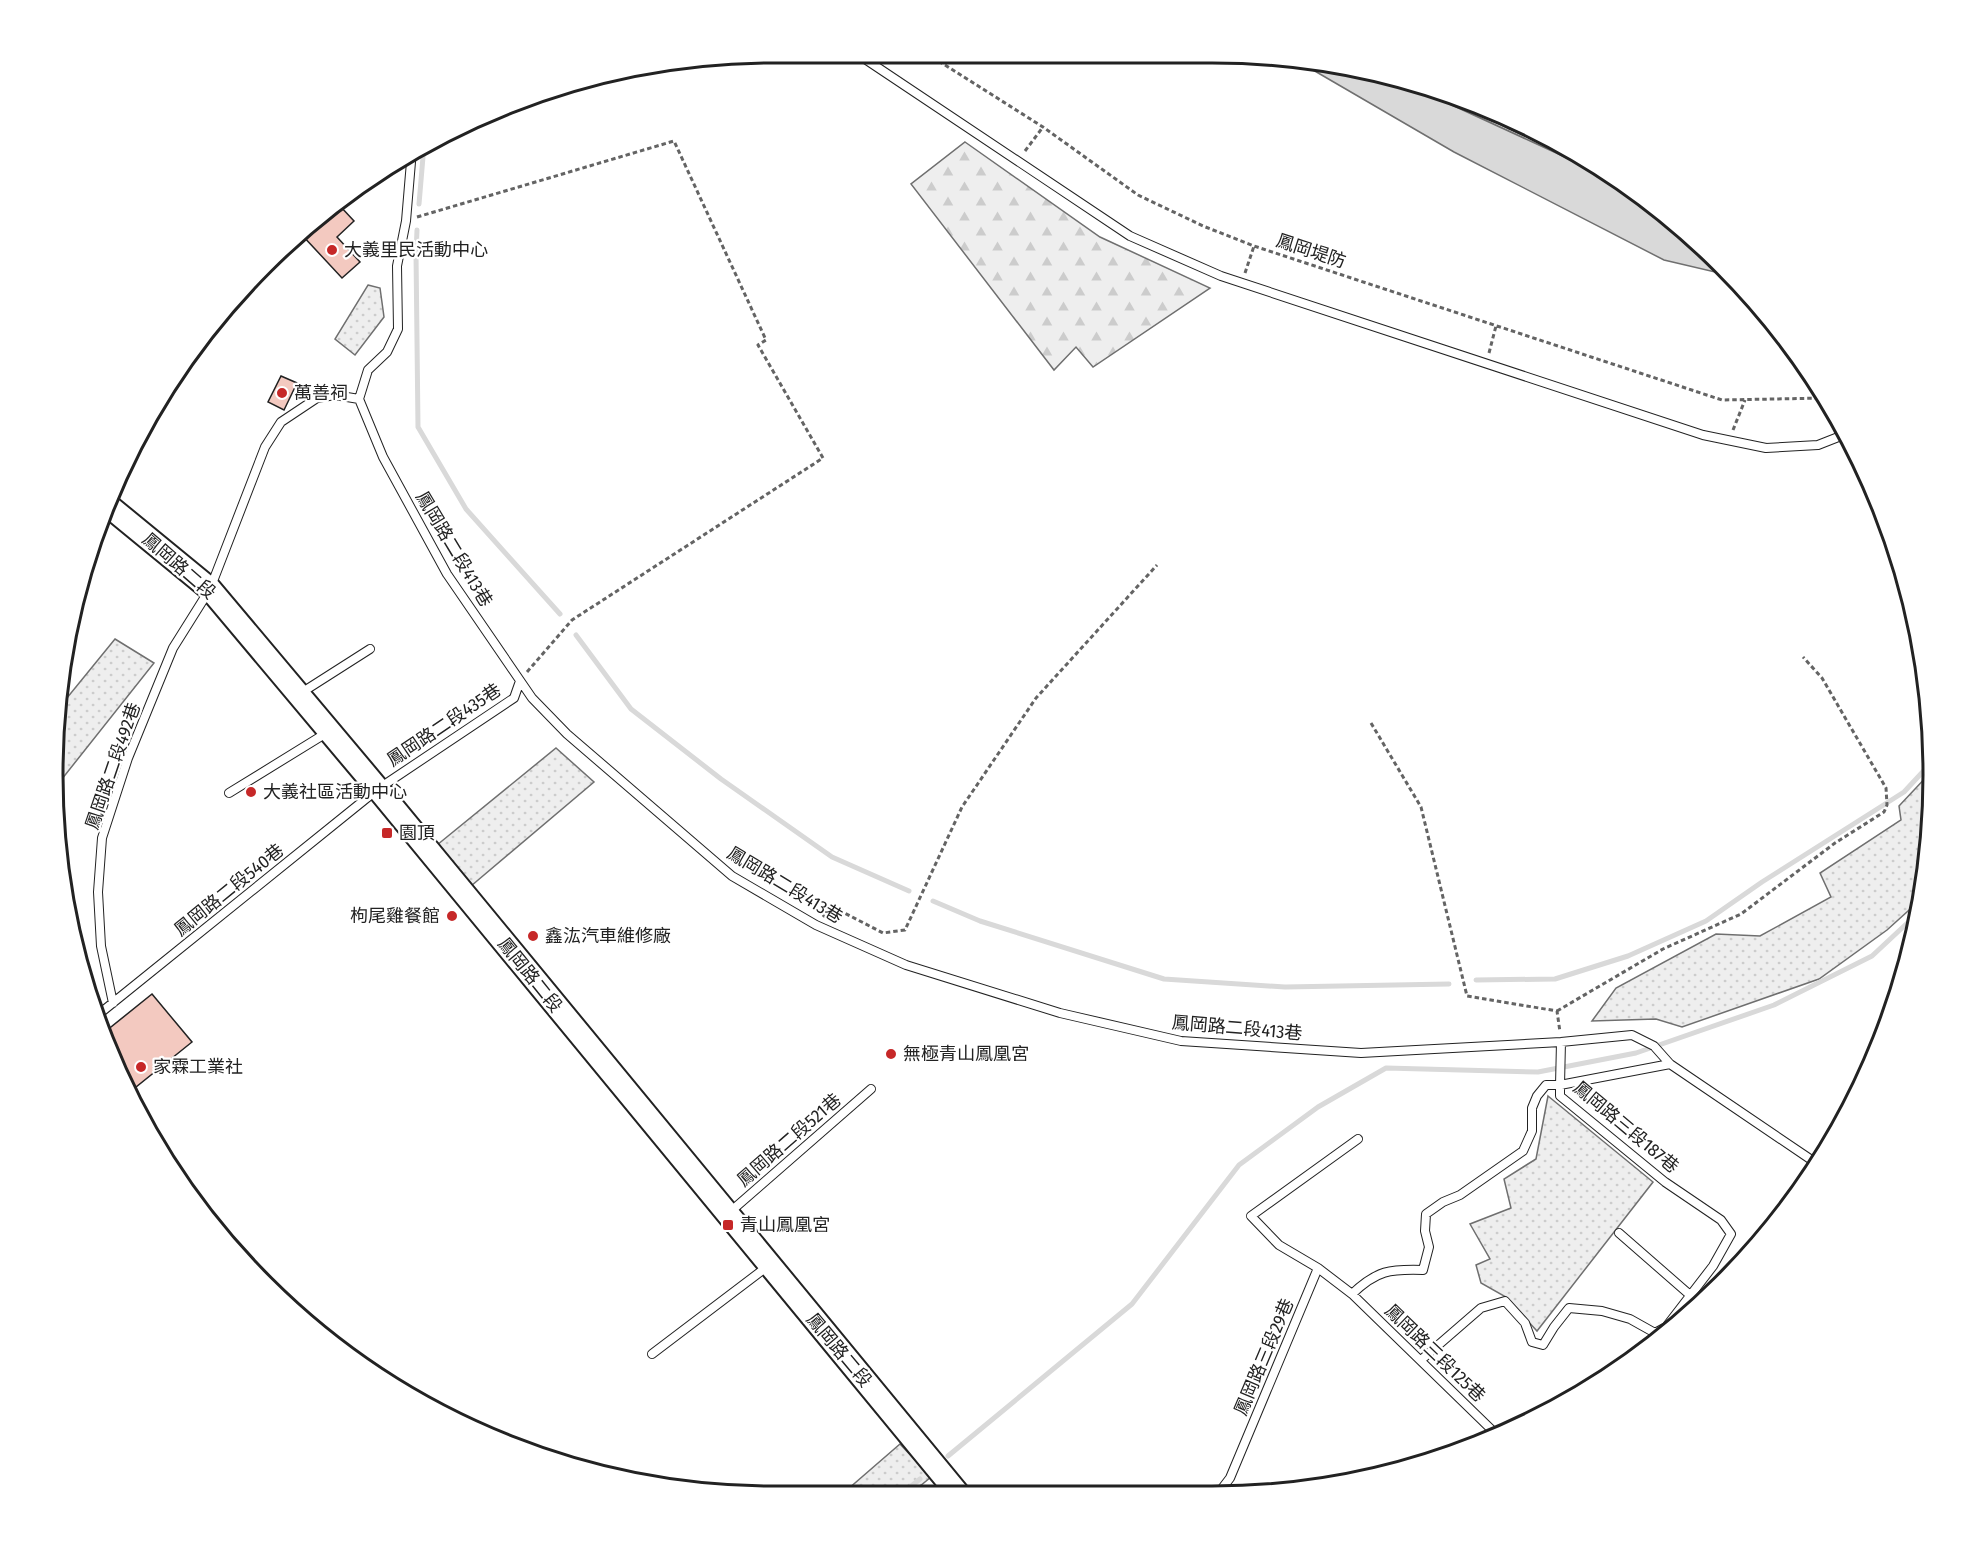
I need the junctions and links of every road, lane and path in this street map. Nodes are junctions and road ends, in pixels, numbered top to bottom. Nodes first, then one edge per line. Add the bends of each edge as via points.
1 (871, 63) edge
2 (942, 63) edge
3 (1043, 127) junction
4 (1017, 162) junction
5 (411, 163) edge
6 (406, 221) junction
7 (1254, 246) junction
8 (1242, 284) junction
9 (1496, 326) junction
10 (1486, 364) junction
11 (1815, 398) edge
12 (359, 399) junction
13 (1745, 400) junction
14 (1838, 437) edge
15 (1729, 440) junction
16 (114, 510) edge
17 (1157, 565) dead end
18 (210, 589) junction
19 (370, 649) dead end
20 (1803, 657) dead end
21 (520, 681) junction
22 (298, 695) junction
23 (1371, 723) dead end
24 (329, 731) junction
25 (378, 789) junction
26 (229, 793) dead end
27 (816, 926) junction
28 (113, 1003) junction
29 (104, 1010) edge
30 (1557, 1011) junction
31 (1561, 1042) junction
32 (1670, 1064) junction
33 (1560, 1085) junction
34 (871, 1089) dead end
35 (1358, 1139) dead end
36 (1810, 1159) edge
37 (727, 1215) junction
38 (1619, 1233) dead end
39 (769, 1265) junction
40 (1318, 1268) junction
41 (1352, 1294) junction
42 (1690, 1295) junction
43 (1677, 1312) edge
44 (1653, 1332) edge
45 (652, 1353) dead end
46 (1421, 1360) junction
47 (1491, 1429) edge
48 (1224, 1485) edge
49 (952, 1486) edge

1 - 4 lane
2 - 3 path, 鳳岡堤防
3 - 4 path
3 - 7 path, 鳳岡堤防 via 1138,195
4 - 8 lane via 1130,236
5 - 6 lane
6 - 12 lane via 397,266 398,329 387,352 368,370
6 - 21 path via 674,141 766,340 758,345 823,458 572,620
7 - 8 path
7 - 9 path, 鳳岡堤防
8 - 10 lane
9 - 10 path
9 - 13 path, 鳳岡堤防 via 1722,400
10 - 15 lane
11 - 13 path, 鳳岡堤防
12 - 18 lane via 335,395 318,398 281,422 265,447
12 - 21 lane, 鳳岡路二段413巷 via 383,457 447,574
13 - 15 path
14 - 15 lane via 1818,445 1766,448
16 - 18 street, 鳳岡路二段
17 - 27 path via 1036,698 962,807 905,930 883,933 831,906
18 - 22 street, 鳳岡路二段
18 - 28 lane, 鳳岡路二段492巷 via 173,648 128,758 102,838 98,892 101,946
19 - 22 lane
20 - 30 path via 1822,678 1886,789 1884,812 1793,873 1741,914 1663,949
21 - 25 lane, 鳳岡路二段435巷 via 514,698
21 - 27 lane, 鳳岡路二段413巷 via 567,734 732,876
22 - 24 street, 鳳岡路二段
23 - 30 path via 1421,807 1467,996
24 - 25 street, 鳳岡路二段
24 - 26 lane
25 - 28 lane, 鳳岡路二段540巷
25 - 37 street, 鳳岡路二段
27 - 31 lane, 鳳岡路二段413巷 via 906,965 1060,1013 1181,1041 1361,1053
28 - 29 lane, 鳳岡路二段540巷
30 - 31 path
31 - 32 lane, 鳳岡路二段413巷 via 1632,1035 1654,1046
31 - 33 lane
32 - 33 lane, 鳳岡路三段187巷
32 - 36 lane
33 - 41 lane via 1546,1085 1537,1096 1532,1108 1532,1131 1523,1151 1426,1214 1425,1231 1430,1247 1423,1270 1376,1274
33 - 42 lane, 鳳岡路三段187巷 via 1560,1096 1665,1182 1721,1220 1731,1234
34 - 37 lane, 鳳岡路二段521巷
35 - 40 lane via 1251,1216 1279,1245
37 - 39 street, 鳳岡路二段
38 - 42 lane
39 - 45 lane
39 - 49 street, 鳳岡路二段
40 - 41 lane
40 - 48 lane, 鳳岡路三段29巷
41 - 46 lane, 鳳岡路三段125巷
42 - 43 lane, 鳳岡路三段187巷
44 - 46 lane, 鳳岡路三段187巷 via 1630,1319 1602,1311 1569,1308 1543,1345 1532,1342 1525,1323 1505,1301 1481,1308
46 - 47 lane, 鳳岡路三段125巷

